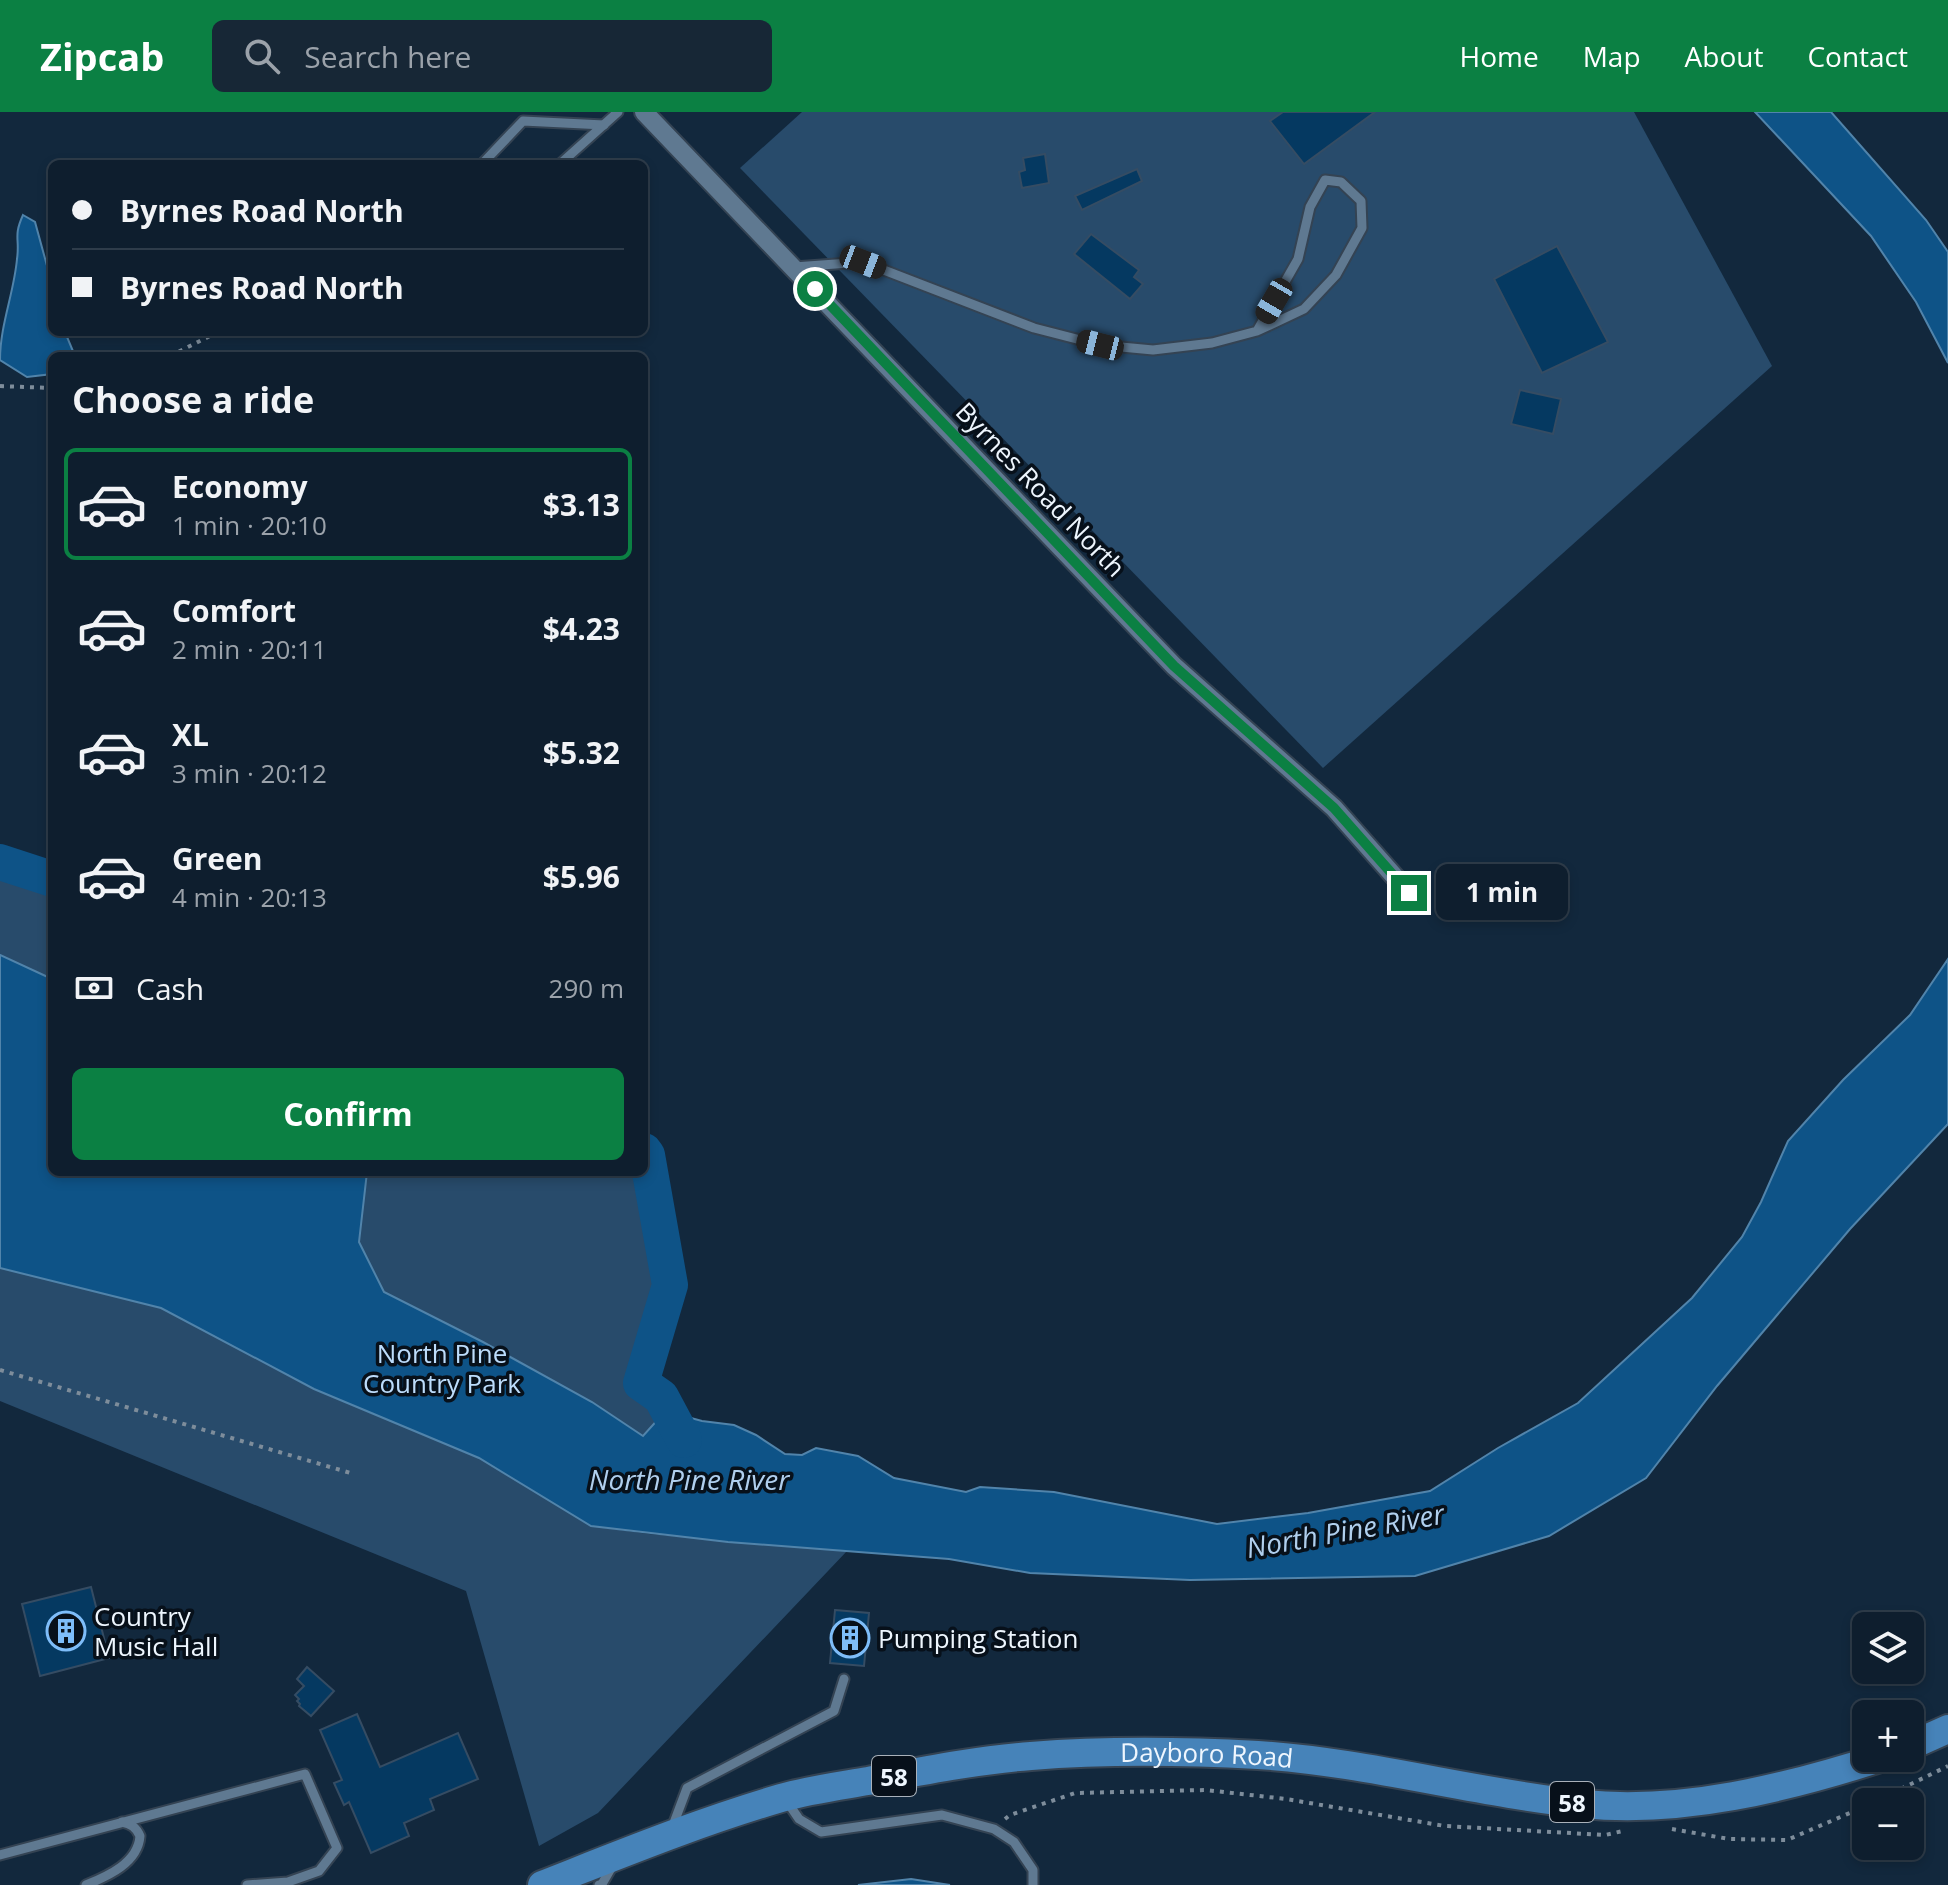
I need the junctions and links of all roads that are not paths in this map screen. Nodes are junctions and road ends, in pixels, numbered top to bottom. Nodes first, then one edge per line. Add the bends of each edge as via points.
1 (618, 112) edge
2 (644, 112) edge
3 (604, 125) junction
4 (486, 160) edge
5 (565, 160) edge
6 (794, 267) junction
7 (1257, 331) junction
8 (1409, 893) dead end
9 (844, 1679) dead end
10 (1948, 1729) edge
11 (1924, 1740) edge
12 (1852, 1767) edge
13 (784, 1797) junction
14 (122, 1822) junction
15 (669, 1835) junction
16 (0, 1855) edge
17 (618, 1855) junction
18 (86, 1885) edge
19 (247, 1885) edge
20 (542, 1885) edge
21 (599, 1885) edge
22 (1033, 1885) edge

1 - 3 lane
2 - 6 street, Byrnes Road North
3 - 4 lane via 523,121
3 - 5 lane
6 - 7 lane via 863,262 1034,328 1100,345 1153,350
6 - 8 street, Byrnes Road North via 1174,666 1334,808
7 - 7 lane via 1304,309 1336,275 1362,228 1361,201 1341,182 1325,180 1310,207 1298,259
9 - 15 lane via 834,1711 687,1788
10 - 11 main road
12 - 13 main road, Dayboro Road / 58 via 1753,1793 1691,1802 1586,1804 1320,1762 1163,1751 1030,1756
13 - 15 main road, Dayboro Road / 58
13 - 22 lane via 799,1819 821,1832 942,1815 994,1829 1021,1851 1033,1870
14 - 16 lane
14 - 18 lane via 140,1836 136,1850 114,1872
14 - 19 lane via 305,1774 337,1848 319,1871 288,1882
15 - 17 main road, Dayboro Road / 58
17 - 20 main road, Dayboro Road / 58
17 - 21 lane

